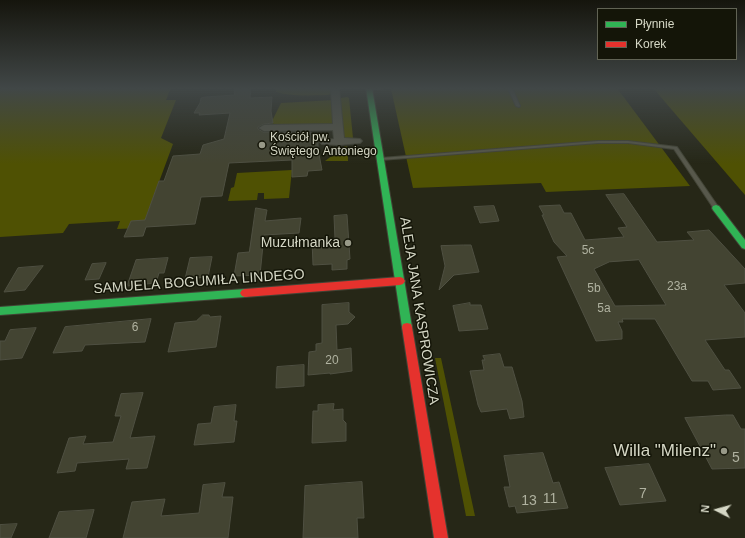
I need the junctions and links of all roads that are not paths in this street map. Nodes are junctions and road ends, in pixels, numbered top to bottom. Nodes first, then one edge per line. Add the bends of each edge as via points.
1 (337, 113) edge
2 (373, 113) edge
3 (338, 127) junction
4 (264, 128) dead end
5 (357, 141) dead end
6 (326, 142) dead end
7 (339, 142) junction
8 (381, 159) junction
9 (716, 208) joint
10 (745, 246) edge
11 (400, 281) junction
12 (0, 311) edge
13 (441, 538) edge

1 - 3 street
2 - 8 street, ALEJA JANA KASPROWICZA
3 - 4 street
3 - 7 street
5 - 7 street
6 - 7 street
8 - 9 lane via 598,142 628,142 675,148
8 - 11 street, ALEJA JANA KASPROWICZA
9 - 10 street
11 - 12 street, SAMUELA BOGUMIŁA LINDEGO
11 - 13 street, ALEJA JANA KASPROWICZA

